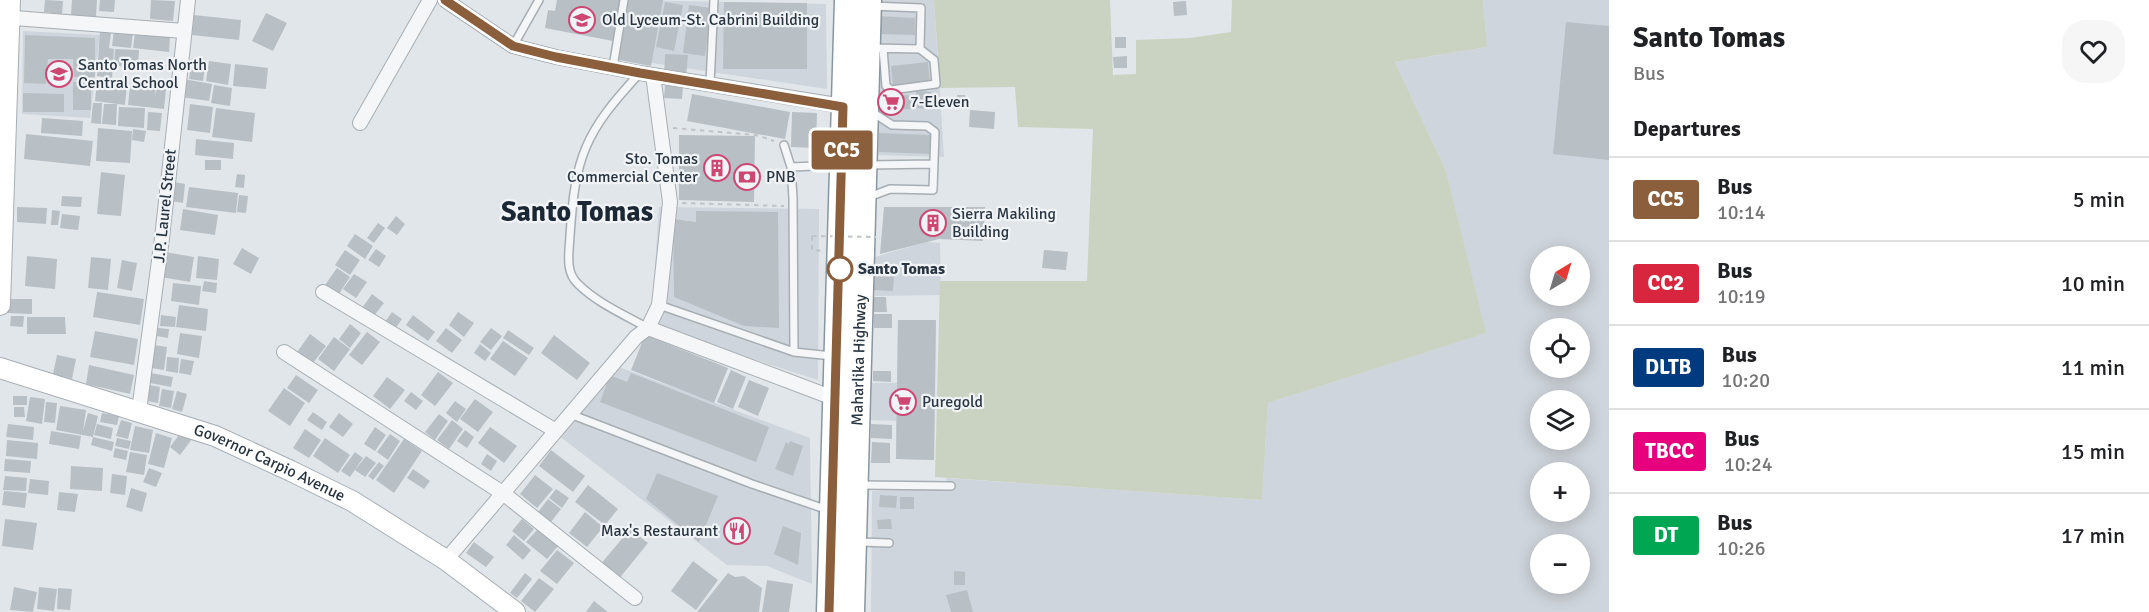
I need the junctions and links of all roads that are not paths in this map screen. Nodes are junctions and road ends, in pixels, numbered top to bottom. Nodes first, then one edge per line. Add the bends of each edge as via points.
1 (188, 0) edge
2 (430, 0) edge
3 (445, 0) edge
4 (539, 0) edge
5 (624, 0) edge
6 (714, 0) edge
7 (837, 0) edge
8 (858, 2) edge
9 (7, 12) edge
10 (184, 31) junction
11 (513, 46) junction
12 (875, 48) junction
13 (920, 49) junction
14 (613, 67) junction
15 (646, 74) junction
16 (710, 84) junction
17 (854, 108) junction
18 (360, 123) dead end
19 (784, 145) road end
20 (934, 164) junction
21 (853, 165) junction
22 (791, 167) junction
23 (862, 202) junction
24 (1, 246) edge
25 (323, 292) dead end
26 (0, 305) edge
27 (659, 305) junction
28 (648, 328) junction
29 (284, 352) dead end
30 (794, 352) junction
31 (838, 357) junction
32 (0, 368) edge
33 (836, 399) junction
34 (139, 411) junction
35 (570, 414) junction
36 (556, 431) junction
37 (855, 485) junction
38 (951, 486) dead end
39 (504, 494) junction
40 (833, 512) junction
41 (853, 542) junction
42 (889, 543) dead end
43 (446, 561) junction
44 (635, 598) dead end
45 (515, 612) edge
46 (829, 612) edge
47 (852, 612) edge

1 - 10 street, J.P. Laurel Street
2 - 18 street
3 - 11 street
4 - 11 lane
5 - 14 lane
6 - 16 lane
7 - 8 lane
8 - 12 highway, Maharlika Highway
8 - 13 lane via 921,8
8 - 17 highway, Maharlika Highway
9 - 10 street
9 - 24 main road
10 - 34 street, J.P. Laurel Street
11 - 14 street
12 - 13 lane
12 - 13 lane via 886,86 891,90 936,84 934,60
12 - 17 highway, Maharlika Highway
14 - 15 street
15 - 16 street
15 - 27 street via 662,127 670,202
15 - 28 lane via 613,102 586,143 573,187 568,266 577,283 600,301
16 - 17 street
17 - 20 lane via 892,125 927,126 935,132
17 - 21 highway, Maharlika Highway
19 - 22 lane
20 - 21 lane
20 - 23 lane via 933,190 891,189
21 - 22 lane
21 - 23 highway, Maharlika Highway
21 - 31 highway, Maharlika Highway
22 - 30 lane
23 - 37 highway, Maharlika Highway
24 - 26 main road
25 - 36 street
27 - 28 street
27 - 30 lane
28 - 33 street
28 - 35 street
29 - 39 street
30 - 31 lane
31 - 33 highway, Maharlika Highway
32 - 34 main road, Governor Carpio Avenue
33 - 40 highway, Maharlika Highway
34 - 43 main road, Governor Carpio Avenue via 215,436 291,471 352,501
35 - 36 street
35 - 40 lane
36 - 39 street
37 - 38 lane
37 - 41 highway, Maharlika Highway
39 - 43 street
39 - 44 street
40 - 46 highway, Maharlika Highway
41 - 42 lane
41 - 47 highway, Maharlika Highway
43 - 45 main road, Governor Carpio Avenue

